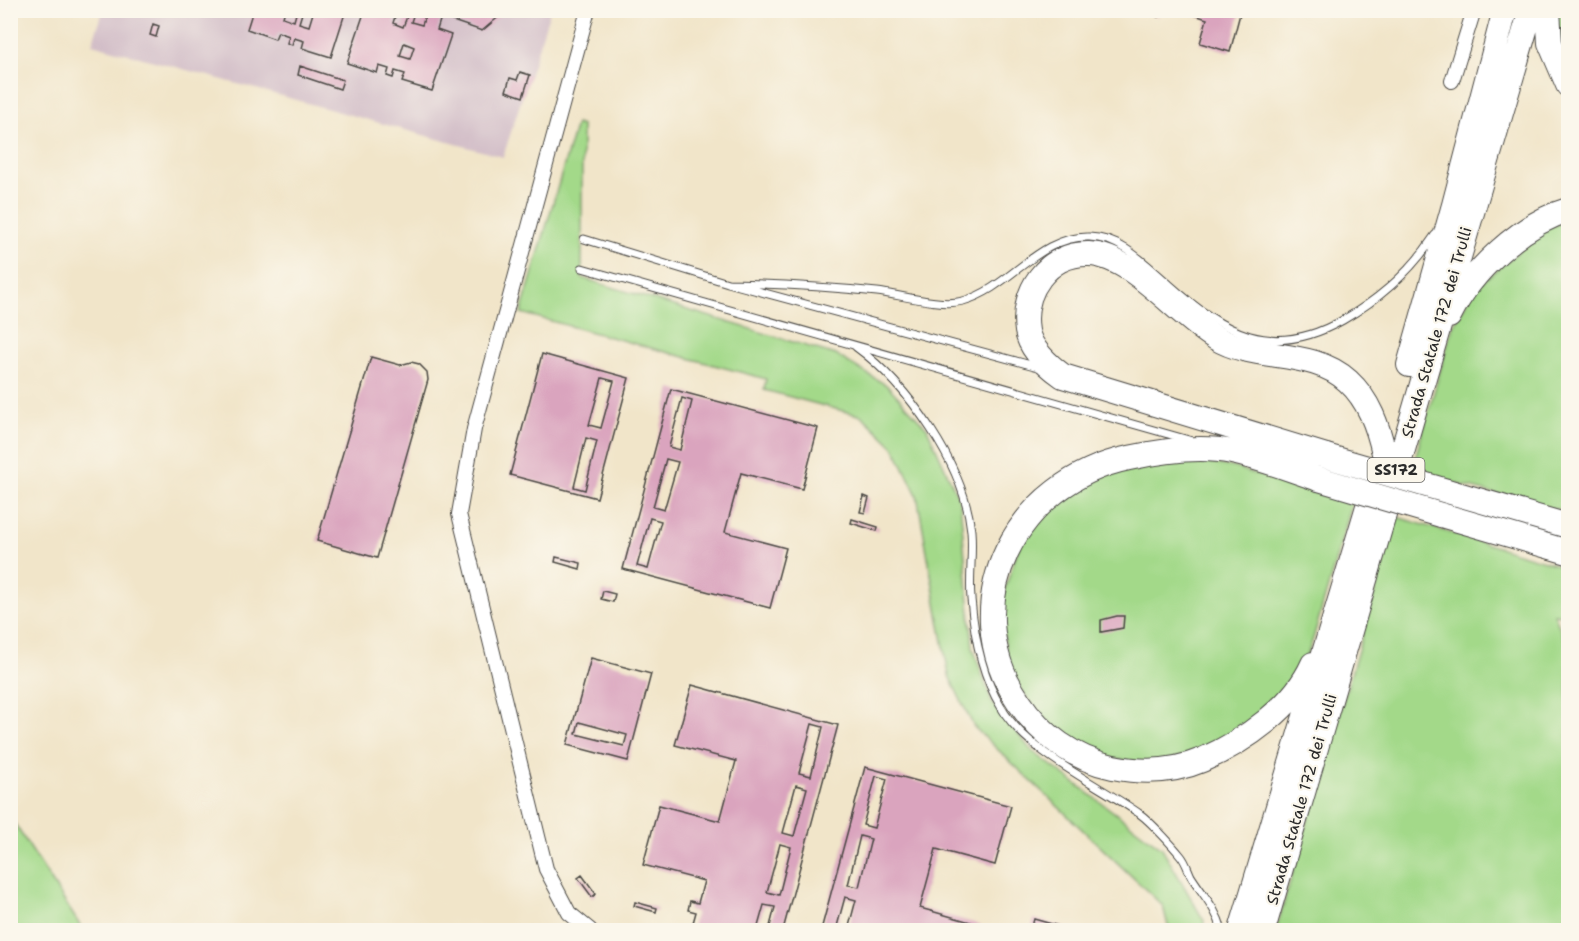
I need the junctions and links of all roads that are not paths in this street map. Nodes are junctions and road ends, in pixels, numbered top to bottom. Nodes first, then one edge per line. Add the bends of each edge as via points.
1 (588, 10) edge
2 (1474, 10) edge
3 (1504, 10) edge
4 (1531, 10) edge
5 (1548, 10) edge
6 (1452, 81) dead end
7 (1569, 85) edge
8 (1454, 205) junction
9 (1569, 210) edge
10 (584, 239) dead end
11 (582, 268) dead end
12 (729, 283) junction
13 (856, 347) junction
14 (1428, 358) junction
15 (1059, 373) junction
16 (1231, 452) junction
17 (1384, 453) junction
18 (1323, 467) junction
19 (1497, 504) junction
20 (1569, 518) edge
21 (1569, 526) edge
22 (1569, 552) edge
23 (1337, 609) junction
24 (590, 930) edge
25 (1222, 930) edge
26 (1242, 930) edge
27 (1263, 930) edge

1 - 24 street via 474,429 459,514 546,869 569,913
2 - 6 street
3 - 8 highway, Strada Statale 172 dei Trulli / SS172
4 - 14 highway, Strada Statale 172 dei Trulli / SS172
5 - 7 highway via 1550,43
8 - 12 lane via 1418,262 1380,295 1335,325 1285,338 1262,340 1233,332 1169,285 1142,258 1092,237 1069,237 1034,255 999,284 961,302 802,285
8 - 17 highway, Strada Statale 172 dei Trulli / SS172
9 - 14 highway via 1537,224 1482,270 1453,307
10 - 12 lane
11 - 13 lane
12 - 15 lane
13 - 16 lane
13 - 25 lane via 898,388 949,456 965,496 971,532 971,600 978,640 985,673 1001,709 1028,741 1142,815 1182,856 1218,913
14 - 27 highway, Strada Statale 172 dei Trulli / SS172
15 - 17 highway via 1044,362 1027,333 1027,302 1039,275 1061,259 1088,254 1114,259 1216,338 1245,350 1326,366 1347,380 1363,398
15 - 18 highway
16 - 18 highway
16 - 23 highway via 1172,451 1114,461 1068,482 1045,498 1025,520 1000,564 992,616 998,661 1022,706 1064,748 1096,763 1155,771 1185,767 1214,755 1276,712 1311,668
17 - 23 highway, Strada Statale 172 dei Trulli / SS172
18 - 19 highway, bridge
18 - 22 highway, bridge via 1442,515
19 - 20 highway
19 - 21 highway
23 - 26 highway, Strada Statale 172 dei Trulli / SS172

